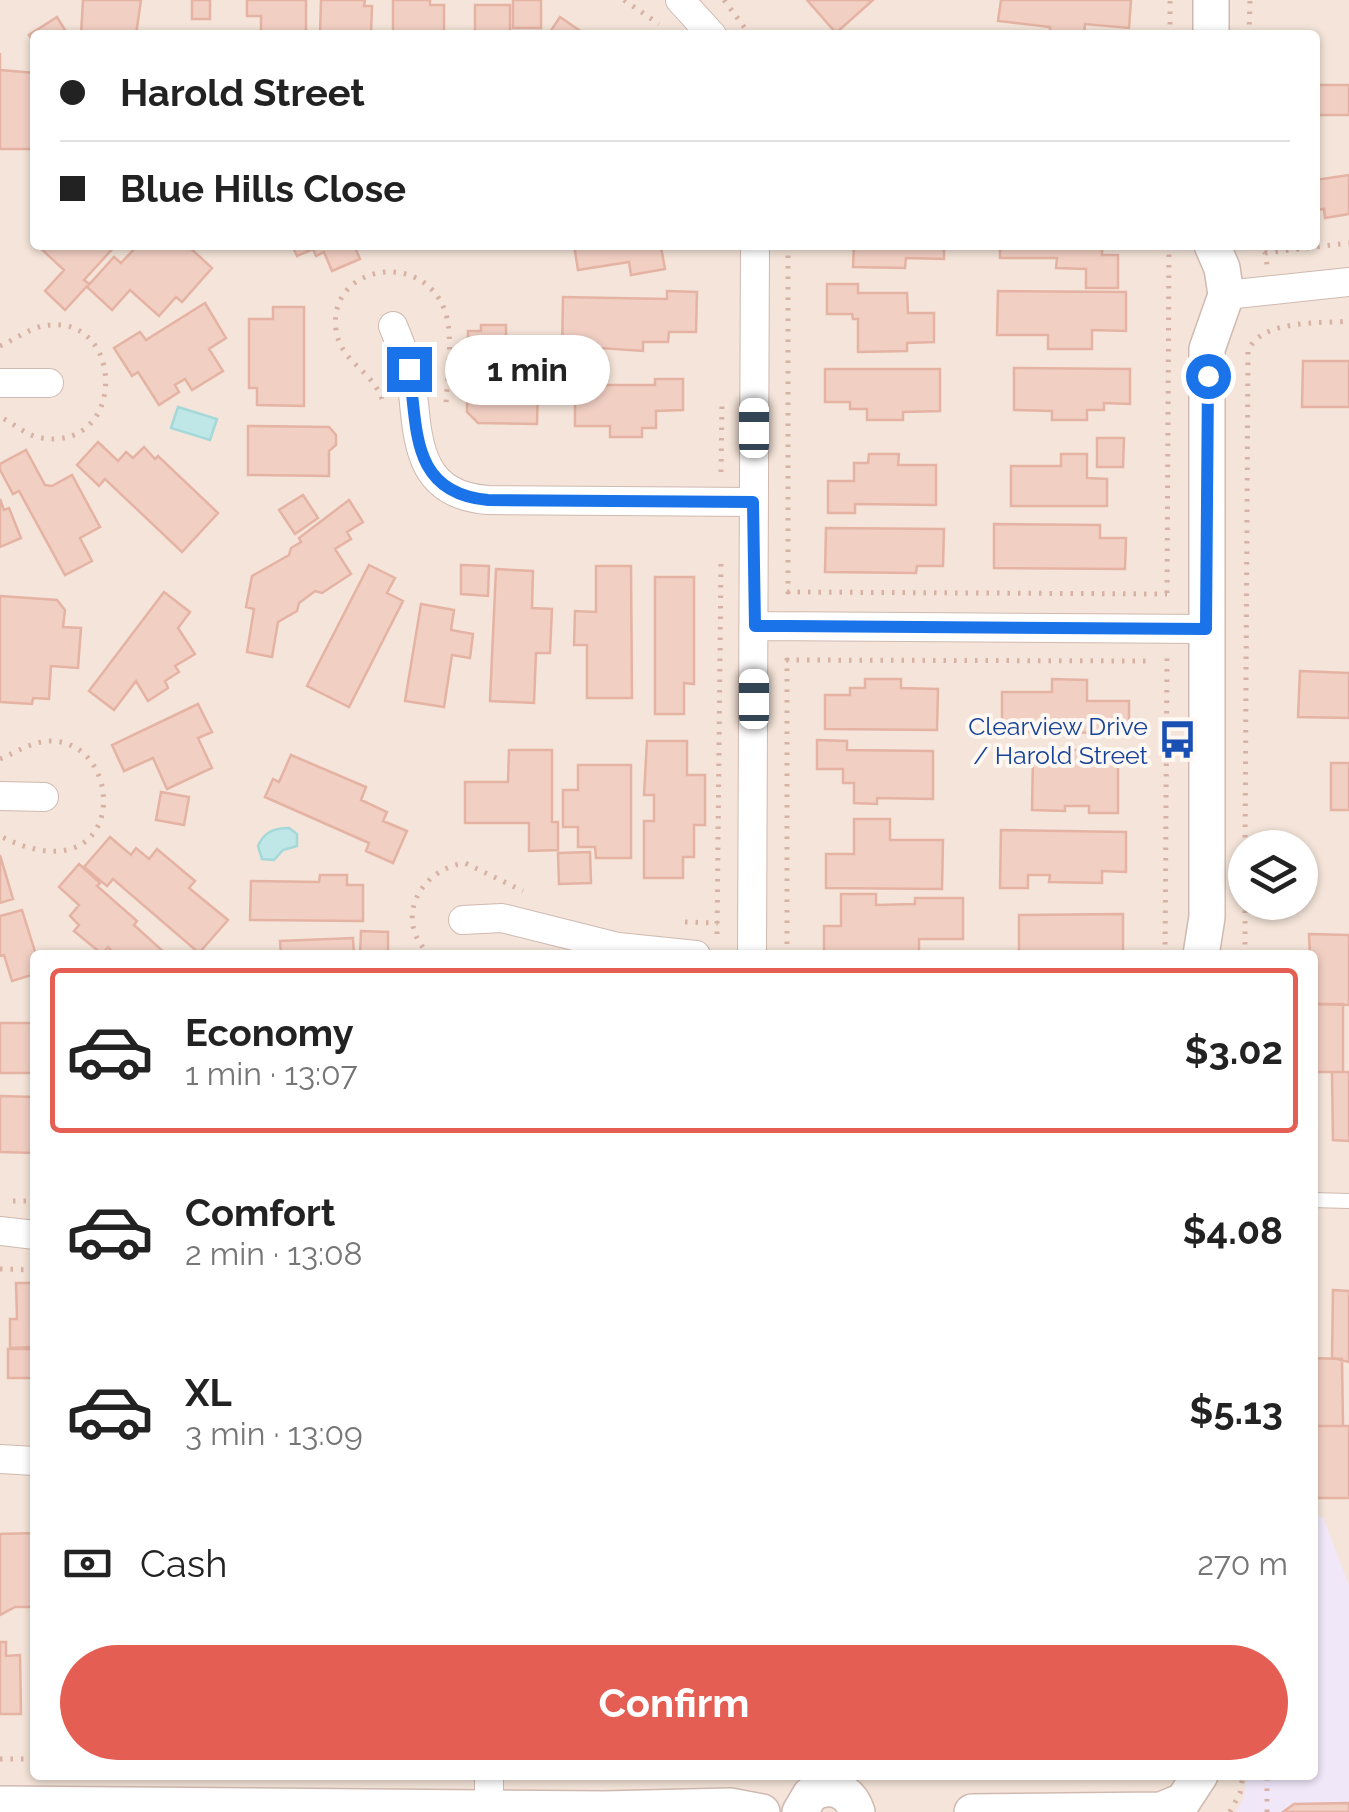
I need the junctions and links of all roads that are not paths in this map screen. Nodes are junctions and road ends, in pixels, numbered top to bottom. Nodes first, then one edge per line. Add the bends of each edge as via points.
1 (680, 0) edge
2 (1212, 0) edge
3 (707, 30) edge
4 (1210, 30) edge
5 (755, 250) edge
6 (1214, 250) edge
7 (1349, 282) edge
8 (1226, 296) junction
9 (393, 326) dead end
10 (0, 383) edge
11 (49, 383) dead end
12 (753, 502) junction
13 (755, 626) junction
14 (1206, 629) junction
15 (0, 796) edge
16 (44, 797) dead end
17 (463, 920) dead end
18 (707, 946) edge
19 (752, 950) edge
20 (1202, 950) edge
21 (1318, 1200) edge
22 (1349, 1201) edge
23 (0, 1231) edge
24 (30, 1234) edge
25 (0, 1459) edge
26 (30, 1461) edge
27 (1196, 1780) edge
28 (489, 1791) edge
29 (0, 1804) edge
30 (762, 1812) edge
31 (800, 1812) edge
32 (858, 1812) edge
33 (972, 1812) edge

1 - 3 street
2 - 4 street
5 - 12 street
6 - 8 street
7 - 8 street
8 - 14 street via 1208,349
9 - 12 street via 409,369 418,446 449,488 488,500
10 - 11 street
12 - 13 street
13 - 14 street
13 - 19 street
14 - 20 street
15 - 16 street
17 - 18 street via 502,918 618,947
21 - 22 lane
23 - 24 street
25 - 26 street
27 - 33 street via 1182,1800 1161,1810
28 - 29 street
28 - 30 street
31 - 32 street via 824,1788 846,1794

